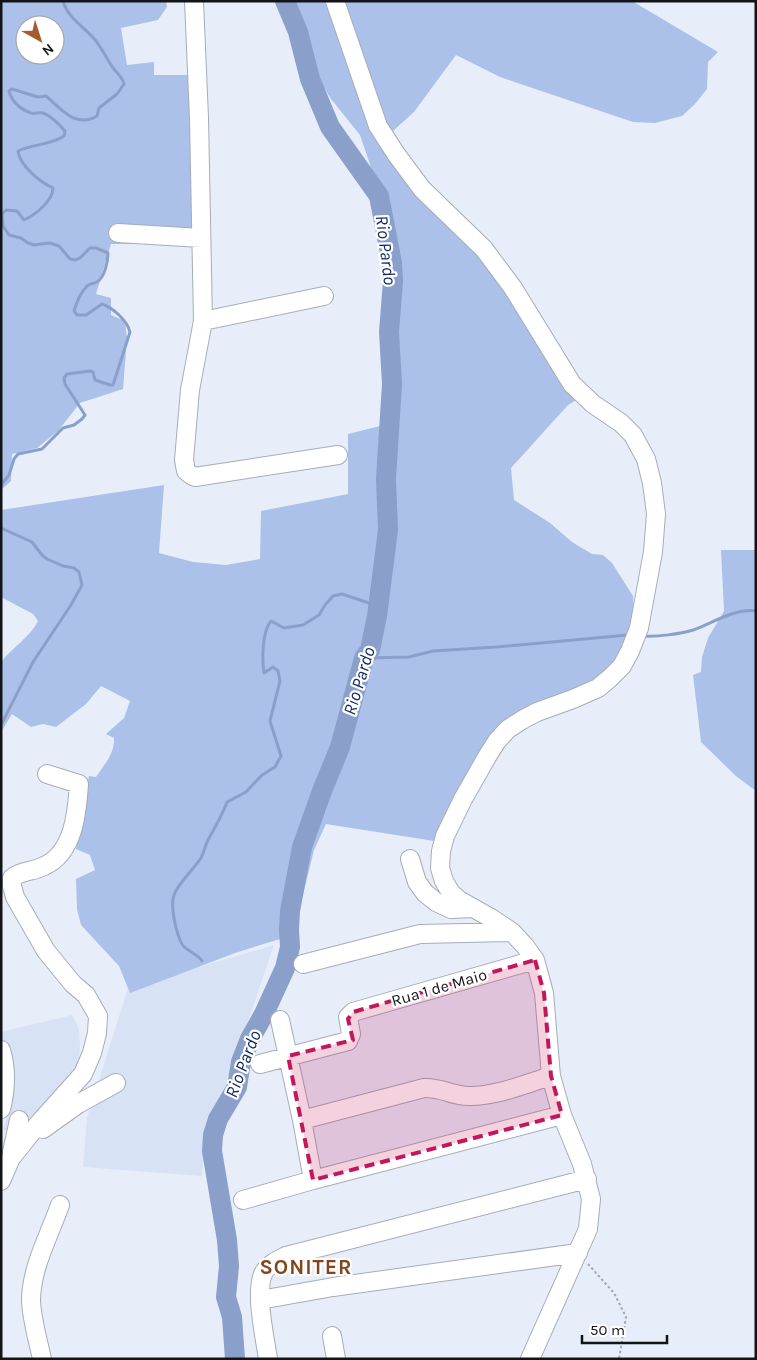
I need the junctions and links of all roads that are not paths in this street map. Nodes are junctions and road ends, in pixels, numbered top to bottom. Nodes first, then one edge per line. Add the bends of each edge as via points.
1 (194, 1) edge
2 (335, 1) edge
3 (118, 233) dead end
4 (201, 238) junction
5 (324, 296) dead end
6 (203, 321) junction
7 (338, 455) dead end
8 (47, 774) dead end
9 (410, 859) dead end
10 (473, 908) junction
11 (512, 932) junction
12 (535, 960) junction
13 (303, 964) dead end
14 (280, 1020) dead end
15 (1, 1050) edge
16 (288, 1056) junction
17 (260, 1064) dead end
18 (551, 1076) junction
19 (116, 1083) dead end
20 (1, 1109) edge
21 (562, 1115) junction
22 (20, 1120) dead end
23 (302, 1120) junction
24 (11, 1158) junction
25 (313, 1180) junction
26 (587, 1180) junction
27 (1, 1181) edge
28 (243, 1200) dead end
29 (60, 1205) dead end
30 (578, 1253) junction
31 (260, 1300) junction
32 (332, 1336) dead end
33 (42, 1359) edge
34 (268, 1359) edge
35 (336, 1359) edge
36 (530, 1359) edge

1 - 4 street
2 - 10 street via 378,126 396,154 422,189 484,250 513,288 572,384 633,435 646,459 652,483 656,514 646,596 639,628 622,666 598,688 537,712 508,729 488,755 445,836 440,868 444,881 451,893
3 - 4 street
4 - 6 street
5 - 6 street
6 - 7 street via 185,434 184,465 191,475 196,477
8 - 24 street via 79,784 73,829 57,858 40,869 18,873 12,878 12,886 46,951 86,995 98,1016 97,1034 83,1074
9 - 10 street via 417,882 436,902 451,909
10 - 11 street
11 - 12 street
11 - 13 street via 420,934
12 - 16 street, Rua 1 de Maio via 353,1012 348,1019 351,1034 348,1041
12 - 18 street via 544,993
14 - 16 street
15 - 20 street via 6,1079
16 - 17 street
16 - 23 street
18 - 21 street
18 - 23 street via 503,1091 470,1096 424,1088
19 - 24 street via 78,1104
21 - 25 street
21 - 26 street
22 - 24 street
23 - 25 street
24 - 27 street
25 - 28 street
26 - 30 street via 590,1215
26 - 31 street via 286,1256 265,1271 260,1282
29 - 33 street via 34,1274 32,1289 33,1316
30 - 31 street
30 - 36 street
31 - 34 street
32 - 35 street

